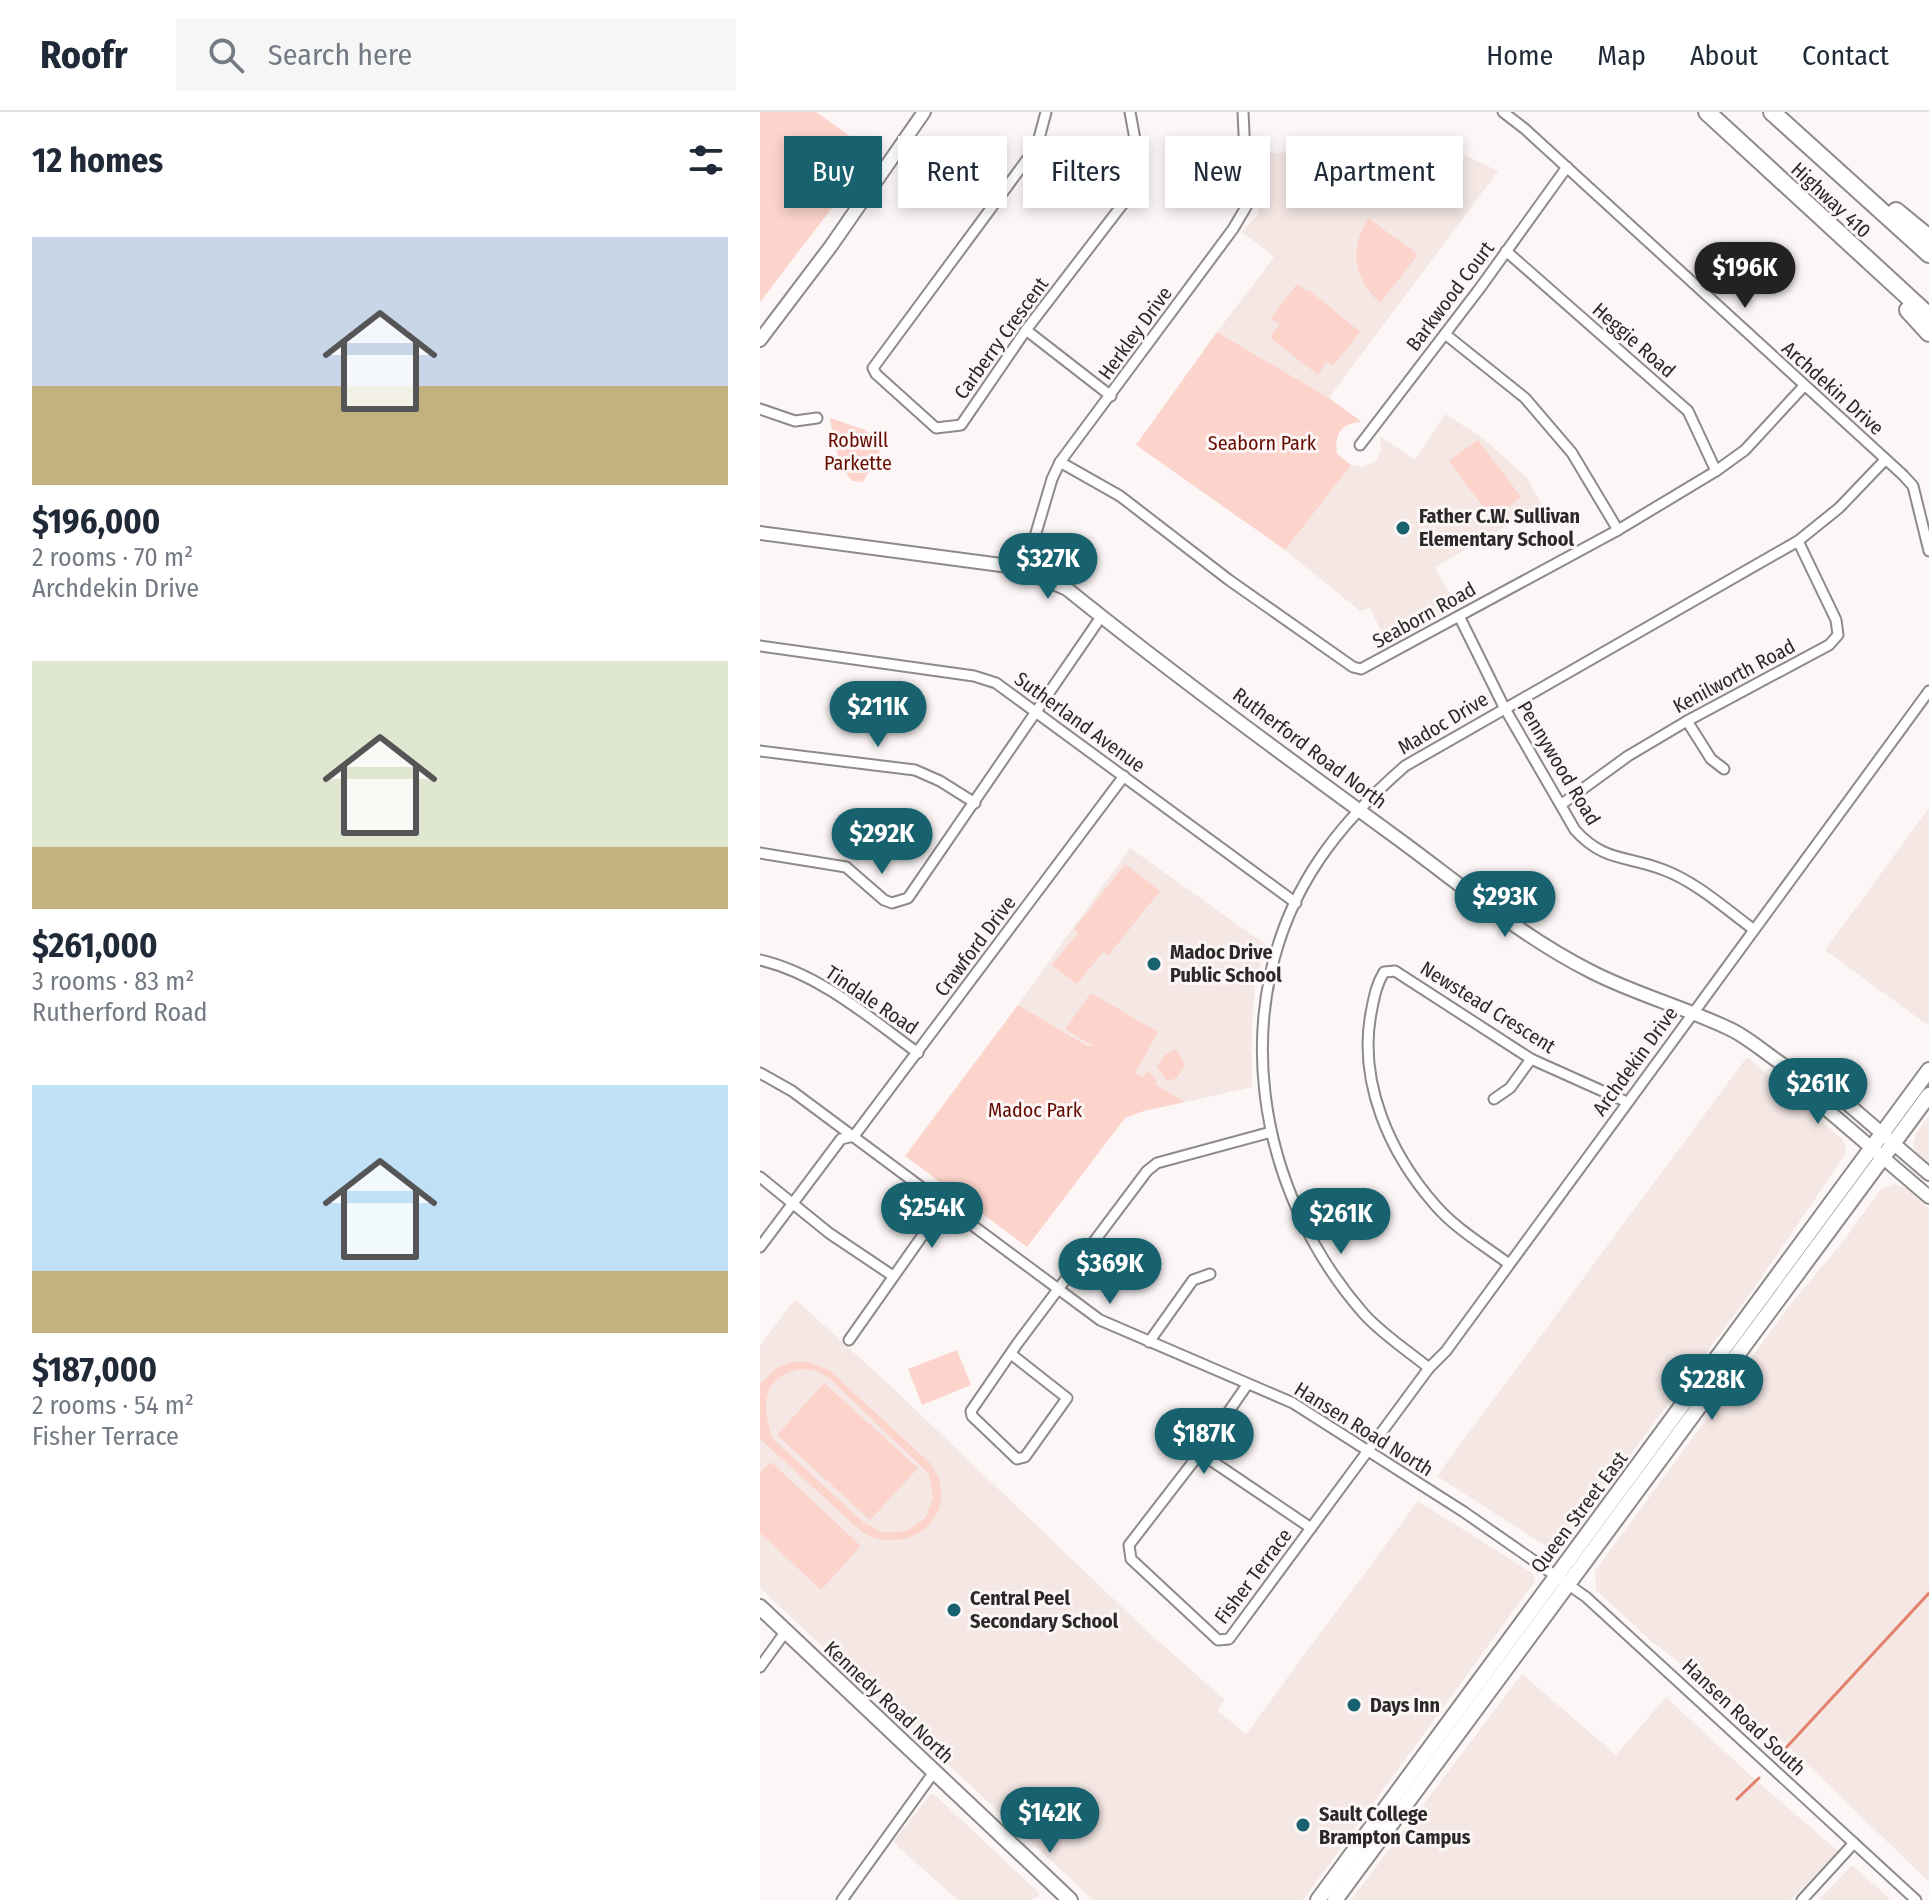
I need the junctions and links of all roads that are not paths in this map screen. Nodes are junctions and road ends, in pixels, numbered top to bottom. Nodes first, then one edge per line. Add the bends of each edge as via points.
1 (924, 112) edge
2 (1046, 112) edge
3 (1130, 112) edge
4 (1243, 112) edge
5 (1503, 112) edge
6 (1707, 112) edge
7 (1772, 112) edge
8 (1567, 167) junction
9 (1833, 168) junction
10 (1929, 238) edge
11 (1506, 251) junction
12 (1929, 254) edge
13 (1888, 279) junction
14 (1929, 316) edge
15 (1026, 330) junction
16 (1929, 333) edge
17 (1445, 334) junction
18 (760, 340) edge
19 (1804, 386) junction
20 (1111, 396) junction
21 (760, 409) edge
22 (817, 418) dead end
23 (1360, 445) dead end
24 (1885, 460) junction
25 (1060, 462) junction
26 (1716, 471) junction
27 (1618, 530) junction
28 (760, 533) edge
29 (1798, 541) junction
30 (1929, 551) edge
31 (1025, 570) junction
32 (1459, 616) junction
33 (1101, 617) junction
34 (760, 646) edge
35 (1929, 691) edge
36 (1504, 707) junction
37 (1037, 713) junction
38 (1687, 721) junction
39 (760, 751) edge
40 (1724, 769) dead end
41 (1124, 776) junction
42 (975, 803) junction
43 (1562, 804) junction
44 (1358, 810) junction
45 (760, 853) edge
46 (1296, 903) junction
47 (1753, 929) junction
48 (760, 960) edge
49 (1693, 1012) junction
50 (918, 1053) junction
51 (1531, 1059) junction
52 (1929, 1070) edge
53 (760, 1073) edge
54 (1810, 1079) junction
55 (1929, 1095) edge
56 (1494, 1099) dead end
57 (1627, 1102) junction
58 (1271, 1132) junction
59 (854, 1136) junction
60 (1888, 1138) junction
61 (1877, 1153) junction
62 (1929, 1174) edge
63 (760, 1177) edge
64 (1929, 1197) edge
65 (793, 1202) junction
66 (944, 1205) junction
67 (760, 1247) edge
68 (1509, 1264) junction
69 (1210, 1274) dead end
70 (893, 1276) junction
71 (1059, 1290) junction
72 (849, 1340) dead end
73 (1149, 1342) junction
74 (1011, 1354) junction
75 (1429, 1368) junction
76 (1247, 1385) junction
77 (1367, 1450) junction
78 (1200, 1453) junction
79 (1311, 1528) junction
80 (1544, 1565) joint
81 (1563, 1580) junction
82 (760, 1607) edge
83 (786, 1631) junction
84 (760, 1667) edge
85 (934, 1772) junction
86 (1854, 1843) junction
87 (842, 1900) edge
88 (1070, 1900) edge
89 (1318, 1900) edge
90 (1335, 1900) edge
91 (1802, 1900) edge
92 (1916, 1900) edge

1 - 18 street
2 - 15 street, Carberry Crescent via 1037,146 873,368 936,428 961,425
3 - 15 street, Carberry Crescent via 1140,167 1132,192
4 - 20 street, Herkley Drive via 1246,207
5 - 8 street, Archdekin Drive
6 - 13 highway, Highway 410
7 - 9 highway, Highway 410
8 - 11 street, Barkwood Court
8 - 19 street, Archdekin Drive
9 - 10 highway via 1851,173
9 - 12 highway, Highway 410
11 - 17 street, Barkwood Court
11 - 26 street, Heggie Road via 1688,411
13 - 14 highway, Highway 410
13 - 16 highway via 1897,298
15 - 20 street
17 - 23 street, Barkwood Court
17 - 27 street via 1525,398 1572,453
19 - 24 street, Archdekin Drive
19 - 26 street, Seaborn Road via 1745,450
20 - 25 street, Herkley Drive
21 - 22 street via 795,421
24 - 29 street, Madoc Drive
24 - 30 street, Archdekin Drive via 1913,486
25 - 31 street, Herkley Drive
25 - 32 street, Seaborn Road via 1120,496 1353,667 1369,666
26 - 27 street, Seaborn Road
27 - 32 street, Seaborn Road
28 - 31 street, Rutherford Road North
29 - 36 street, Madoc Drive
29 - 38 street, Kenilworth Road via 1836,620 1838,635 1829,645
31 - 33 street, Rutherford Road North via 1067,589
32 - 36 street, Pennywood Road
33 - 37 street
33 - 44 street, Rutherford Road North
34 - 37 street, Sutherland Avenue via 974,676 996,683
35 - 47 street, Archdekin Drive
36 - 43 street, Pennywood Road
36 - 44 street, Madoc Drive via 1405,766
37 - 41 street, Sutherland Avenue
37 - 42 street
38 - 40 street via 1711,759
38 - 43 street, Kenilworth Road
39 - 42 street via 915,770
41 - 46 street, Sutherland Avenue
41 - 50 street, Crawford Drive
42 - 45 street via 900,902 884,900 846,867
43 - 47 street, Pennywood Road via 1575,830 1600,853 1665,870
44 - 46 street, Madoc Drive via 1318,861
44 - 49 street, Rutherford Road North via 1540,942 1593,973
46 - 58 street, Madoc Drive via 1264,1010 1263,1085
47 - 49 street, Archdekin Drive
48 - 50 street, Tindale Road via 838,995
49 - 54 street, Rutherford Road North via 1737,1032
49 - 57 street, Archdekin Drive
50 - 59 street, Crawford Drive
51 - 56 street via 1510,1088
51 - 57 street, Newstead Crescent
51 - 68 street, Newstead Crescent via 1395,971 1384,972 1377,982 1367,1035 1370,1079 1380,1115 1412,1176 1438,1209
52 - 60 main road, Queen Street East
53 - 59 street, Hansen Road North
54 - 60 street, Rutherford Road North via 1821,1081
54 - 61 street via 1811,1096
55 - 60 main road, Queen Street East
57 - 68 street, Archdekin Drive
58 - 71 street via 1157,1163
58 - 75 street, Madoc Drive via 1288,1191 1338,1283 1367,1317
59 - 65 street, Crawford Drive via 841,1139
59 - 66 street, Hansen Road North
60 - 61 main road, Queen Street East
60 - 62 street, Rutherford Road North
61 - 64 street
61 - 81 main road, Queen Street East
63 - 65 street
65 - 67 street, Crawford Drive
65 - 70 street
66 - 70 street
66 - 71 street, Hansen Road North
68 - 75 street, Archdekin Drive
69 - 73 street via 1193,1280
70 - 72 street
71 - 73 street, Hansen Road North via 1100,1320
71 - 74 street
73 - 76 street, Hansen Road North
74 - 74 street via 971,1411 1021,1459 1067,1398
75 - 77 street, Archdekin Drive
76 - 77 street, Hansen Road North via 1293,1403
76 - 78 street, Fisher Terrace
77 - 79 street, Fisher Terrace
77 - 80 street, Hansen Road North
78 - 79 street
78 - 79 street, Fisher Terrace via 1128,1551 1218,1640 1229,1639
80 - 81 street, Hansen Road South
81 - 86 street, Hansen Road South
81 - 89 main road, Queen Street East
81 - 90 main road, Queen Street East
82 - 83 main road, Kennedy Road North
83 - 84 street
83 - 85 main road, Kennedy Road North
85 - 87 street
85 - 88 main road, Kennedy Road North
86 - 91 street
86 - 92 street, Hansen Road South

